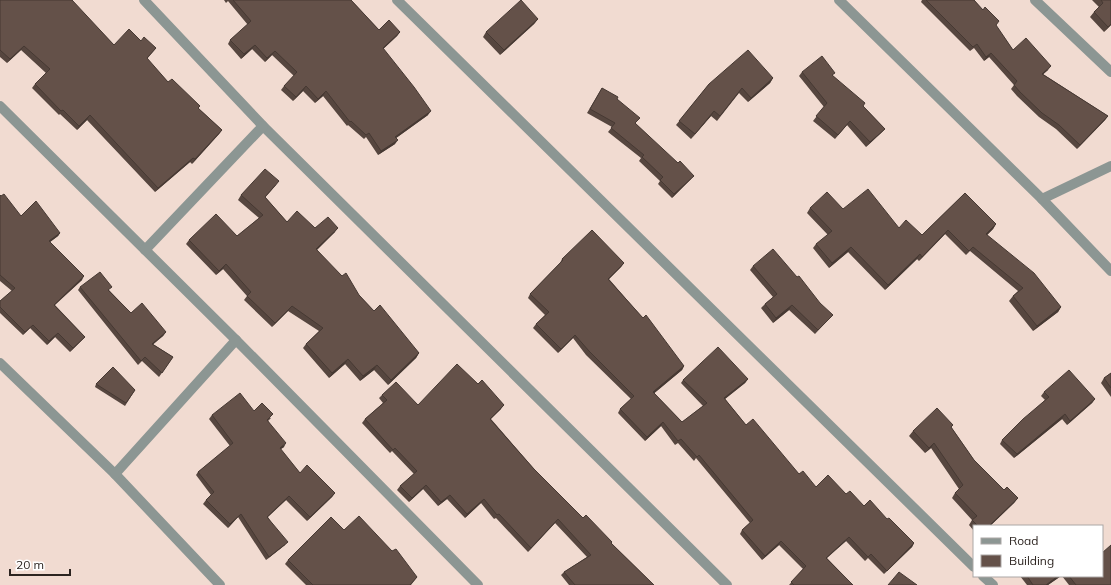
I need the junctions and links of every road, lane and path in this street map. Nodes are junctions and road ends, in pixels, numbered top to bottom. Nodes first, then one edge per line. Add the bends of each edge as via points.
1 (144, 0) edge
2 (398, 0) edge
3 (839, 0) edge
4 (1035, 0) edge
5 (1111, 72) edge
6 (0, 106) edge
7 (263, 126) junction
8 (1111, 166) edge
9 (1042, 199) junction
10 (145, 250) junction
11 (1111, 271) edge
12 (236, 340) junction
13 (0, 363) edge
14 (115, 474) junction
15 (973, 566) edge
16 (984, 577) edge
17 (220, 585) edge
18 (478, 585) edge
19 (727, 585) edge
20 (992, 585) edge

1 - 7 street
2 - 15 street
3 - 9 street
4 - 5 street
6 - 10 street
7 - 10 street
7 - 19 street
8 - 9 street
9 - 11 street
10 - 12 street
12 - 14 street
12 - 18 street
13 - 14 street
14 - 17 street
16 - 20 street

